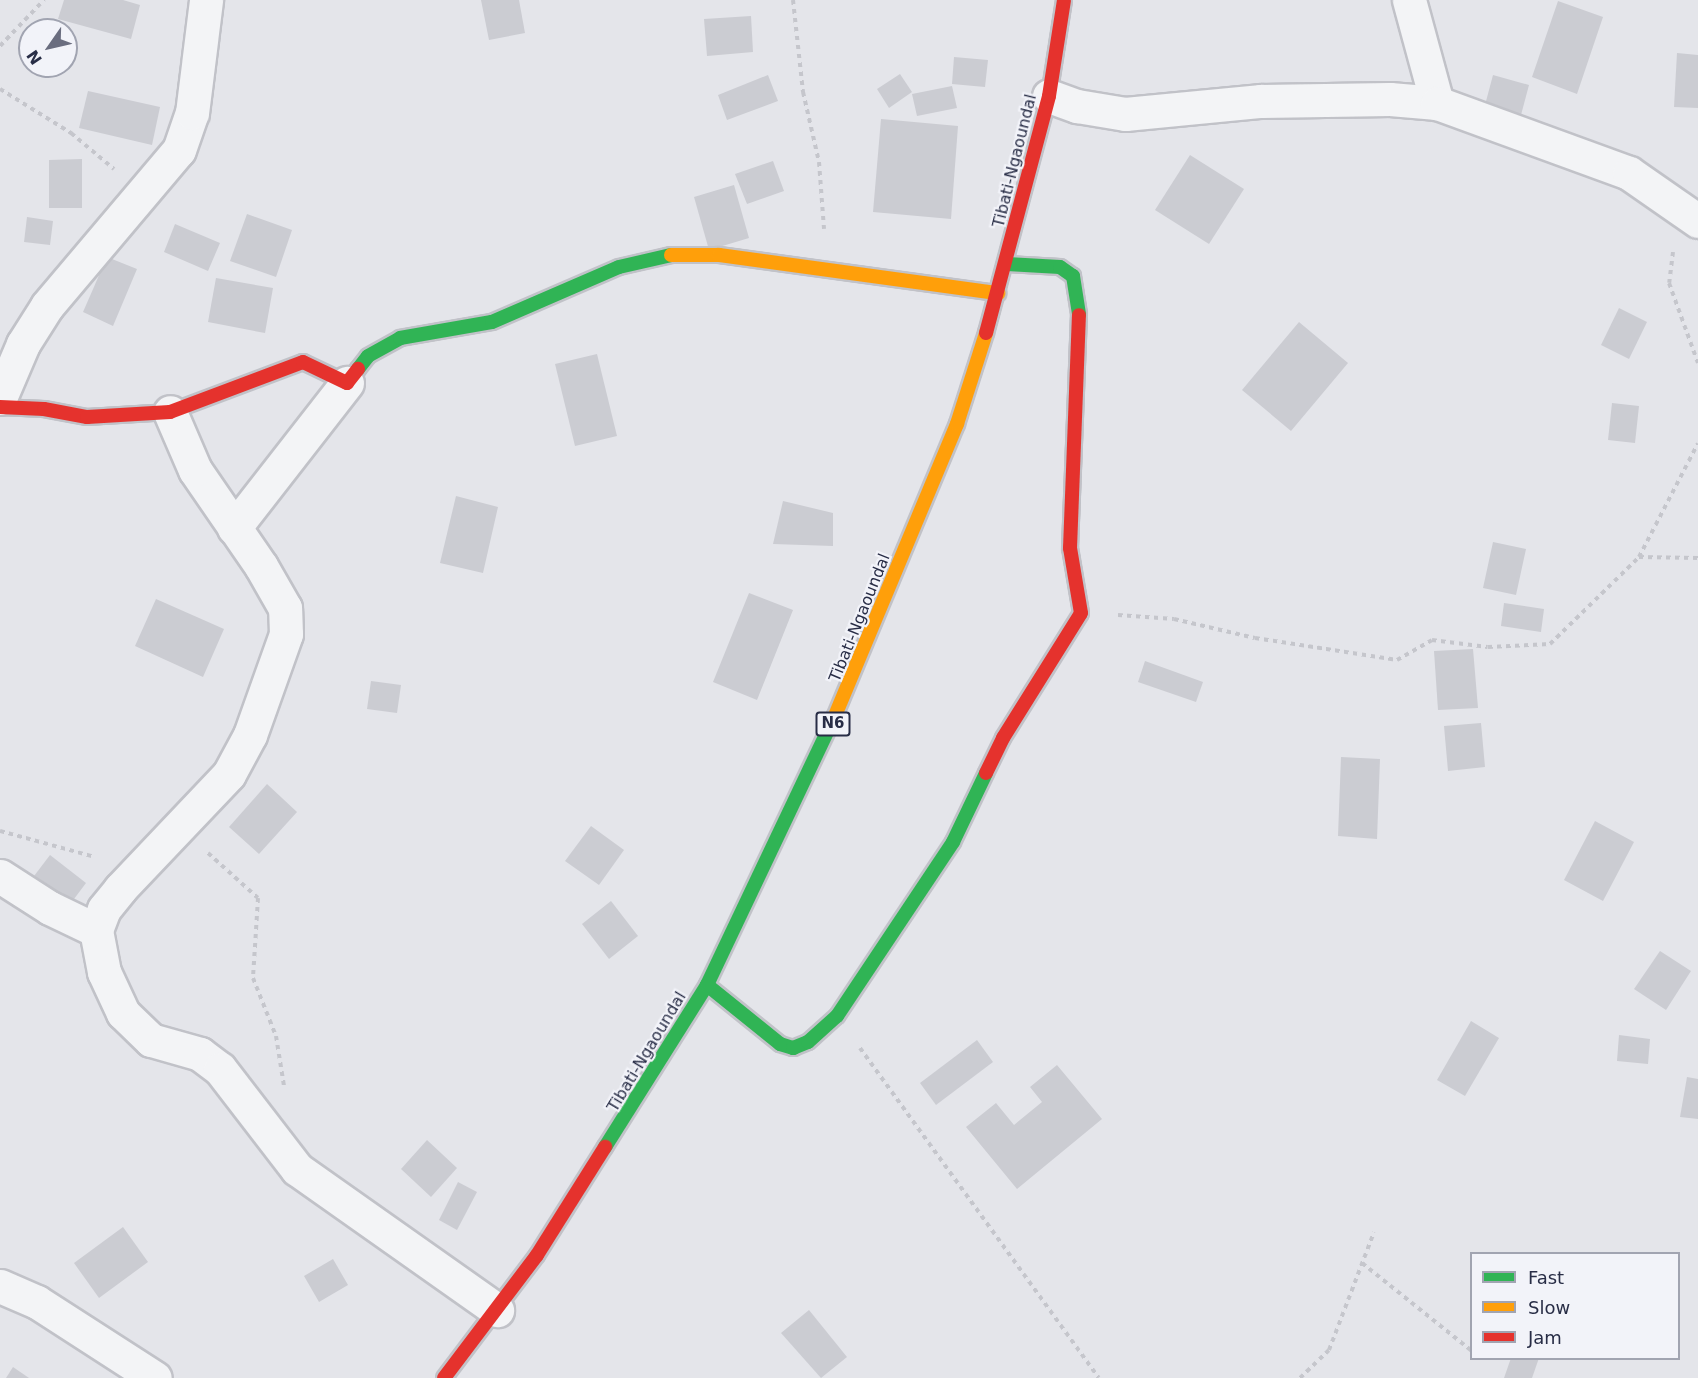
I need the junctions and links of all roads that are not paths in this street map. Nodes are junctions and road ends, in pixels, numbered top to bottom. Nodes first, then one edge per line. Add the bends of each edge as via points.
1 (206, 0) edge
2 (1064, 0) edge
3 (1409, 0) edge
4 (1048, 96) junction
5 (1437, 103) junction
6 (1688, 213) edge
7 (1006, 264) junction
8 (998, 293) junction
9 (347, 382) junction
10 (0, 398) edge
11 (0, 407) edge
12 (170, 412) junction
13 (234, 528) junction
14 (0, 876) edge
15 (96, 930) junction
16 (707, 985) junction
17 (0, 1286) edge
18 (496, 1310) junction
19 (155, 1378) edge
20 (444, 1378) edge

1 - 10 street via 186,136 179,150 47,306 23,344
2 - 4 main road, Tibati-Ngaoundal / N6
3 - 5 street
4 - 5 street via 1077,106 1125,114 1261,101 1390,99
4 - 7 main road, Tibati-Ngaoundal / N6
5 - 6 street via 1629,173
7 - 8 main road, Tibati-Ngaoundal / N6
7 - 16 main road via 1060,267 1073,276 1078,292 1080,350 1070,548 1081,613 1003,738 953,842 837,1016 808,1042 793,1048 780,1044
8 - 9 main road via 692,252 641,259 492,322 400,338 368,356
8 - 16 main road, Tibati-Ngaoundal / N6 via 957,424 858,669 786,827
9 - 12 main road via 303,362
9 - 13 street
11 - 12 main road via 44,409 87,417
12 - 13 street via 195,470
13 - 15 street via 285,608 286,634 250,735 229,774 104,909
14 - 15 street via 40,902
15 - 18 street via 97,950 113,995 136,1028 152,1040 200,1054 213,1064 297,1169
16 - 18 main road, Tibati-Ngaoundal / N6 via 627,1116
17 - 19 street via 37,1302
18 - 20 main road, Tibati-Ngaoundal / N6

